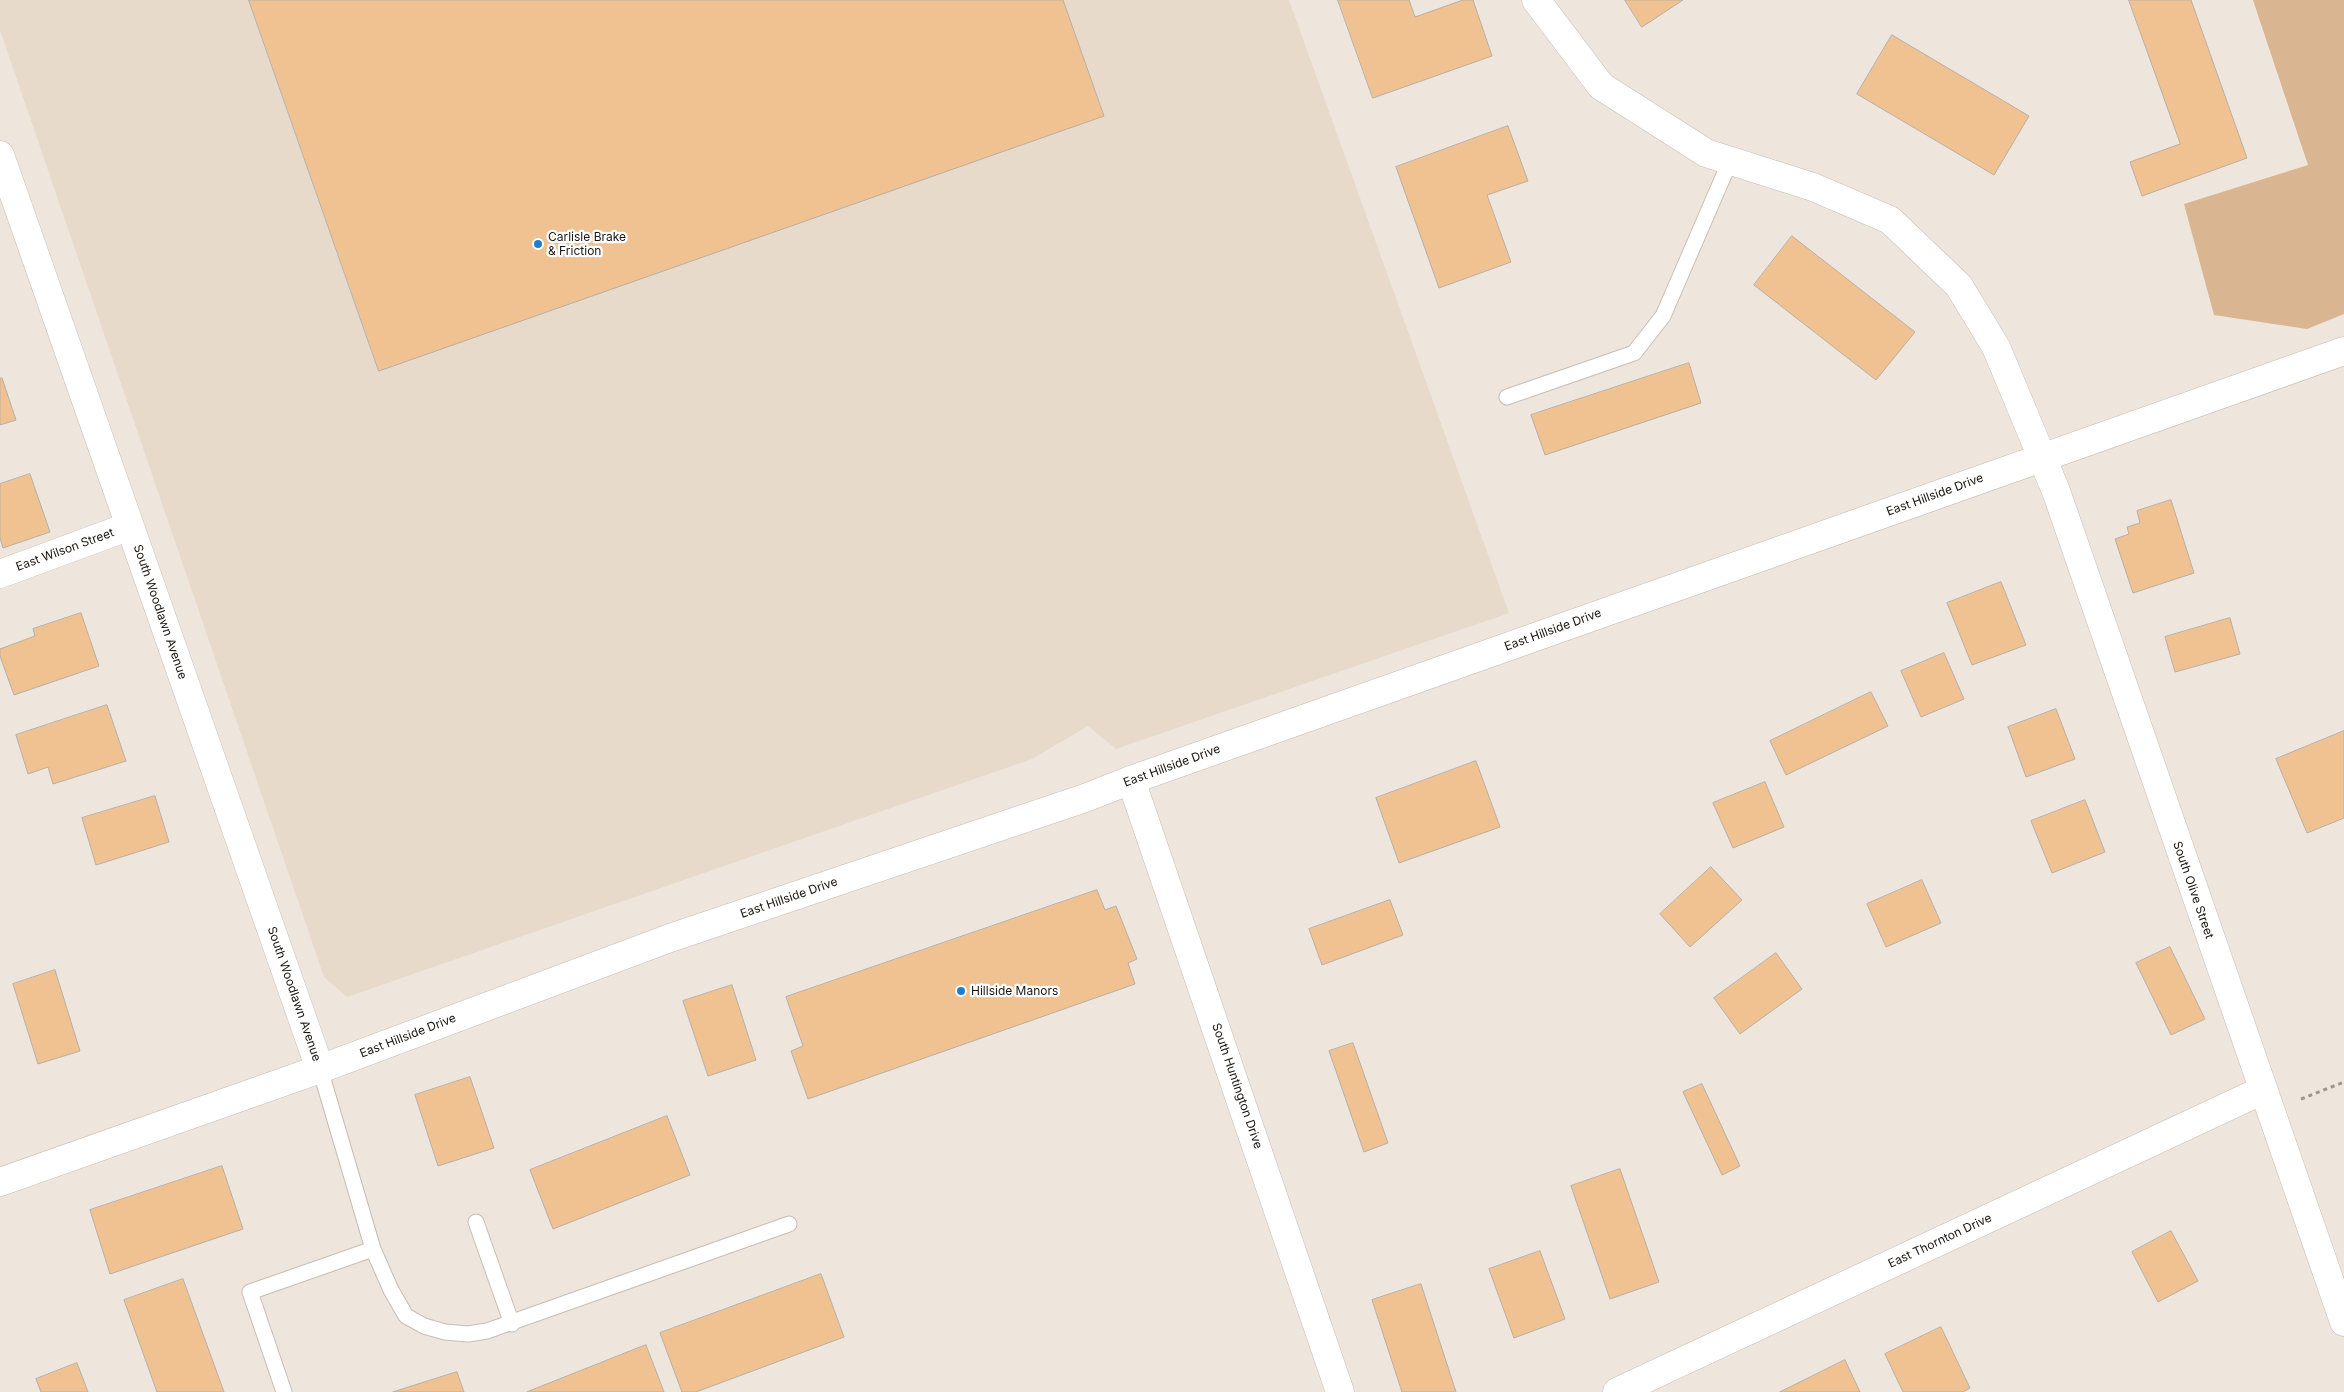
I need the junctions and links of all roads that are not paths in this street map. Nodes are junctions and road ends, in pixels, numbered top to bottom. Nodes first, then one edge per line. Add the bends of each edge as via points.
1 (1536, 0) edge
2 (0, 155) edge
3 (1730, 161) junction
4 (2344, 351) edge
5 (1507, 397) dead end
6 (2043, 457) junction
7 (130, 526) junction
8 (0, 574) edge
9 (1131, 780) junction
10 (320, 1069) junction
11 (2266, 1101) junction
12 (0, 1182) edge
13 (476, 1222) dead end
14 (789, 1224) dead end
15 (373, 1249) junction
16 (2344, 1322) edge
17 (512, 1324) junction
18 (284, 1392) edge
19 (1340, 1392) edge
20 (1617, 1392) edge

1 - 3 street, South Olive Street via 1601,86 1706,153
2 - 7 street, South Woodlawn Avenue
3 - 5 lane via 1663,316 1634,352
3 - 6 street, South Olive Street via 1813,187 1890,220 1959,286 1996,347
4 - 6 street, East Hillside Drive
6 - 9 street, East Hillside Drive
6 - 11 street, South Olive Street
7 - 8 street, East Wilson Street
7 - 10 street, South Woodlawn Avenue
9 - 10 street, East Hillside Drive via 670,938
9 - 19 street, South Huntington Drive
10 - 12 street, East Hillside Drive
10 - 15 lane
11 - 16 street, South Olive Street
11 - 20 street, East Thornton Drive
13 - 17 lane
14 - 17 lane
15 - 17 lane via 406,1316 424,1326 468,1334
15 - 18 lane via 250,1292

